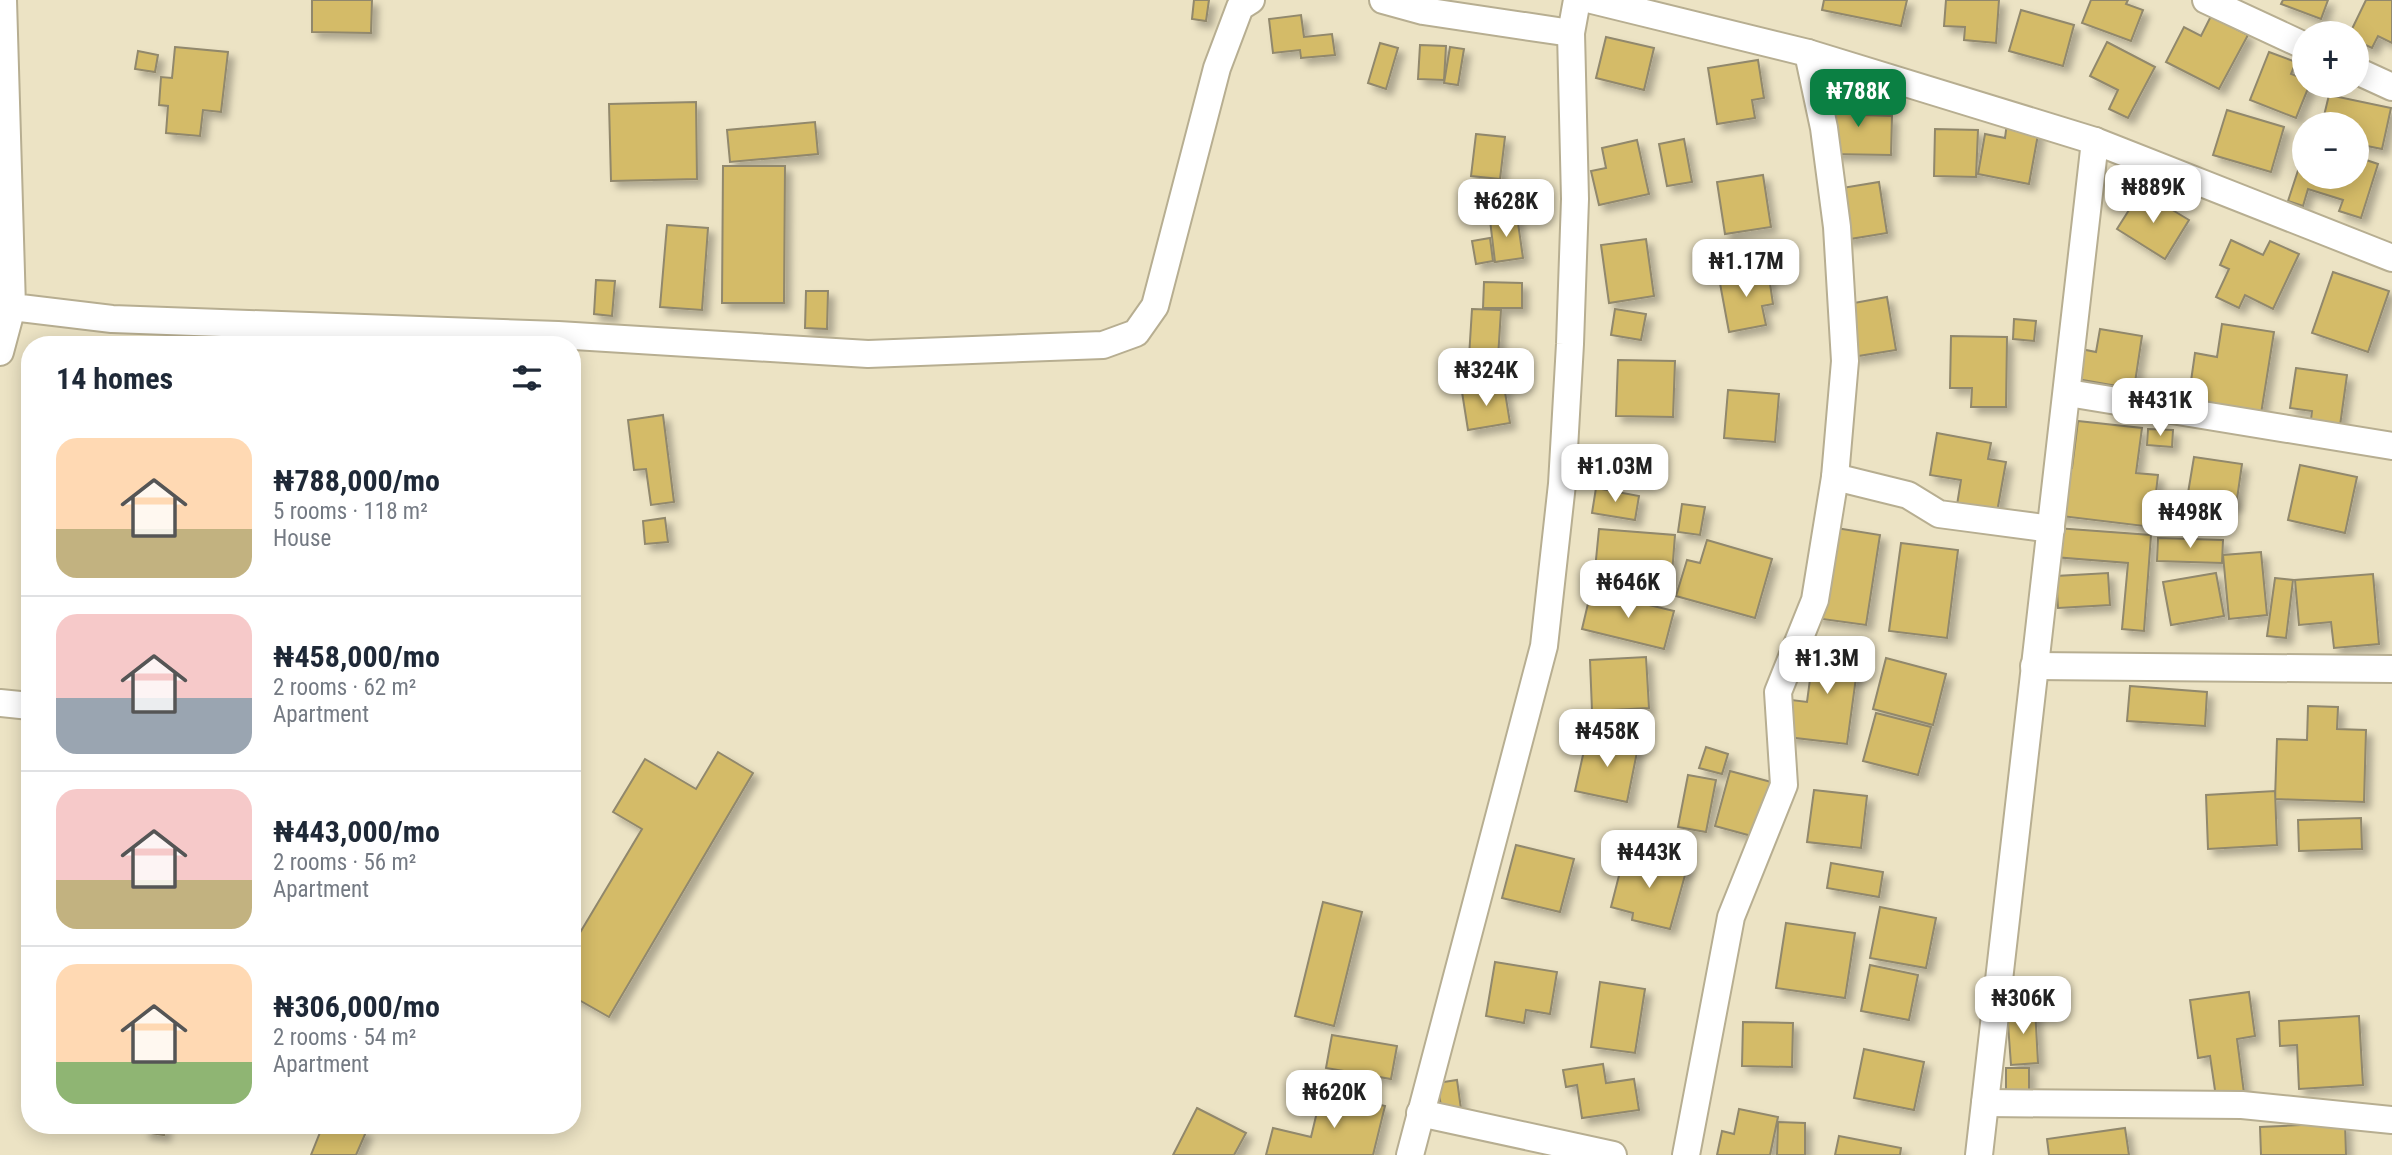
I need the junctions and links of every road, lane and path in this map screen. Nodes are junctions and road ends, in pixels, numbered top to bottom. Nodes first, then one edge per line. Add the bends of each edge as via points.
1 (4, 0) edge
2 (1251, 0) edge
3 (1383, 0) edge
4 (1577, 0) edge
5 (1592, 0) edge
6 (2206, 0) edge
7 (1572, 33) junction
8 (2292, 40) edge
9 (1808, 53) junction
10 (2369, 76) edge
11 (2392, 87) edge
12 (2095, 141) junction
13 (2392, 258) edge
14 (12, 307) junction
15 (577, 336) edge
16 (581, 336) edge
17 (0, 352) edge
18 (2068, 393) junction
19 (2392, 446) edge
20 (1835, 477) junction
21 (2051, 529) junction
22 (2034, 666) junction
23 (2392, 669) edge
24 (0, 703) edge
25 (21, 705) edge
26 (1985, 1104) junction
27 (1420, 1113) junction
28 (2392, 1120) edge
29 (1410, 1155) edge
30 (1613, 1155) edge
31 (1686, 1155) edge
32 (1979, 1155) edge

1 - 14 street
2 - 16 street via 1240,7 1217,68 1155,306 1136,333 1103,345 868,354
3 - 7 street via 1423,11
4 - 7 street
5 - 9 street
6 - 8 street
7 - 27 street via 1575,200 1570,344 1562,484 1544,646
9 - 12 street
9 - 20 street via 1837,227 1845,361
10 - 11 street
12 - 13 street
12 - 18 street
14 - 15 street via 112,319
14 - 17 street
18 - 19 street
18 - 21 street
20 - 21 street via 1908,495 1939,514
20 - 31 street via 1815,600 1778,692 1784,785 1731,917
21 - 22 street
22 - 23 street
22 - 26 street
24 - 25 street
26 - 28 street via 2242,1105
26 - 32 street
27 - 29 street
27 - 30 street

